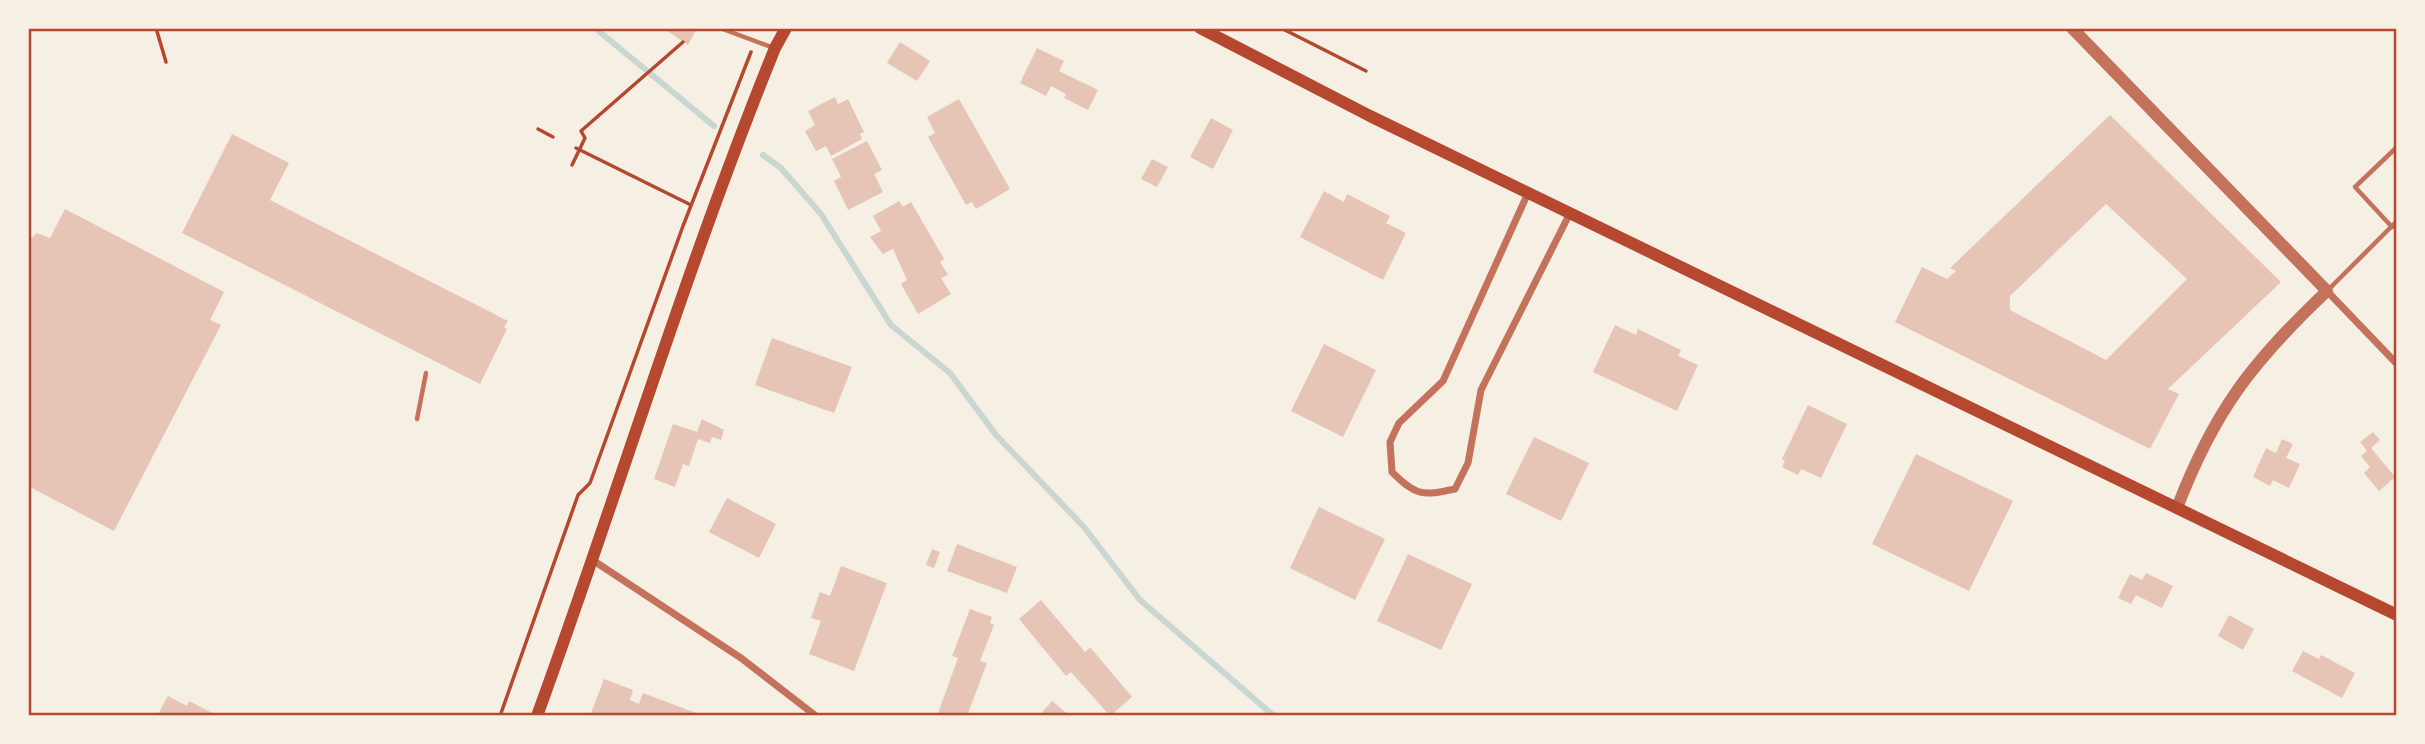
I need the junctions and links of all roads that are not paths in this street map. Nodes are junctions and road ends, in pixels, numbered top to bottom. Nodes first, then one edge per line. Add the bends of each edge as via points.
1 (720, 28) edge
2 (786, 28) edge
3 (1200, 28) edge
4 (2072, 28) edge
5 (775, 48) junction
6 (2397, 147) edge
7 (1528, 193) junction
8 (1570, 213) junction
9 (2397, 221) edge
10 (2392, 227) junction
11 (2327, 291) junction
12 (2397, 364) edge
13 (426, 373) dead end
14 (416, 419) dead end
15 (2177, 508) junction
16 (594, 561) junction
17 (2397, 615) edge
18 (537, 716) edge
19 (816, 716) edge

1 - 5 lane
2 - 5 main road
3 - 7 main road
4 - 11 street
5 - 16 main road via 718,188
6 - 10 lane via 2355,187
7 - 8 main road
7 - 8 street via 1443,380 1399,423 1390,442 1392,472 1410,490 1427,495 1455,489 1468,463 1481,390
8 - 15 main road
9 - 10 lane
10 - 11 lane
11 - 12 street
11 - 15 street via 2234,391
13 - 14 lane
15 - 17 main road
16 - 18 main road
16 - 19 street via 749,663

